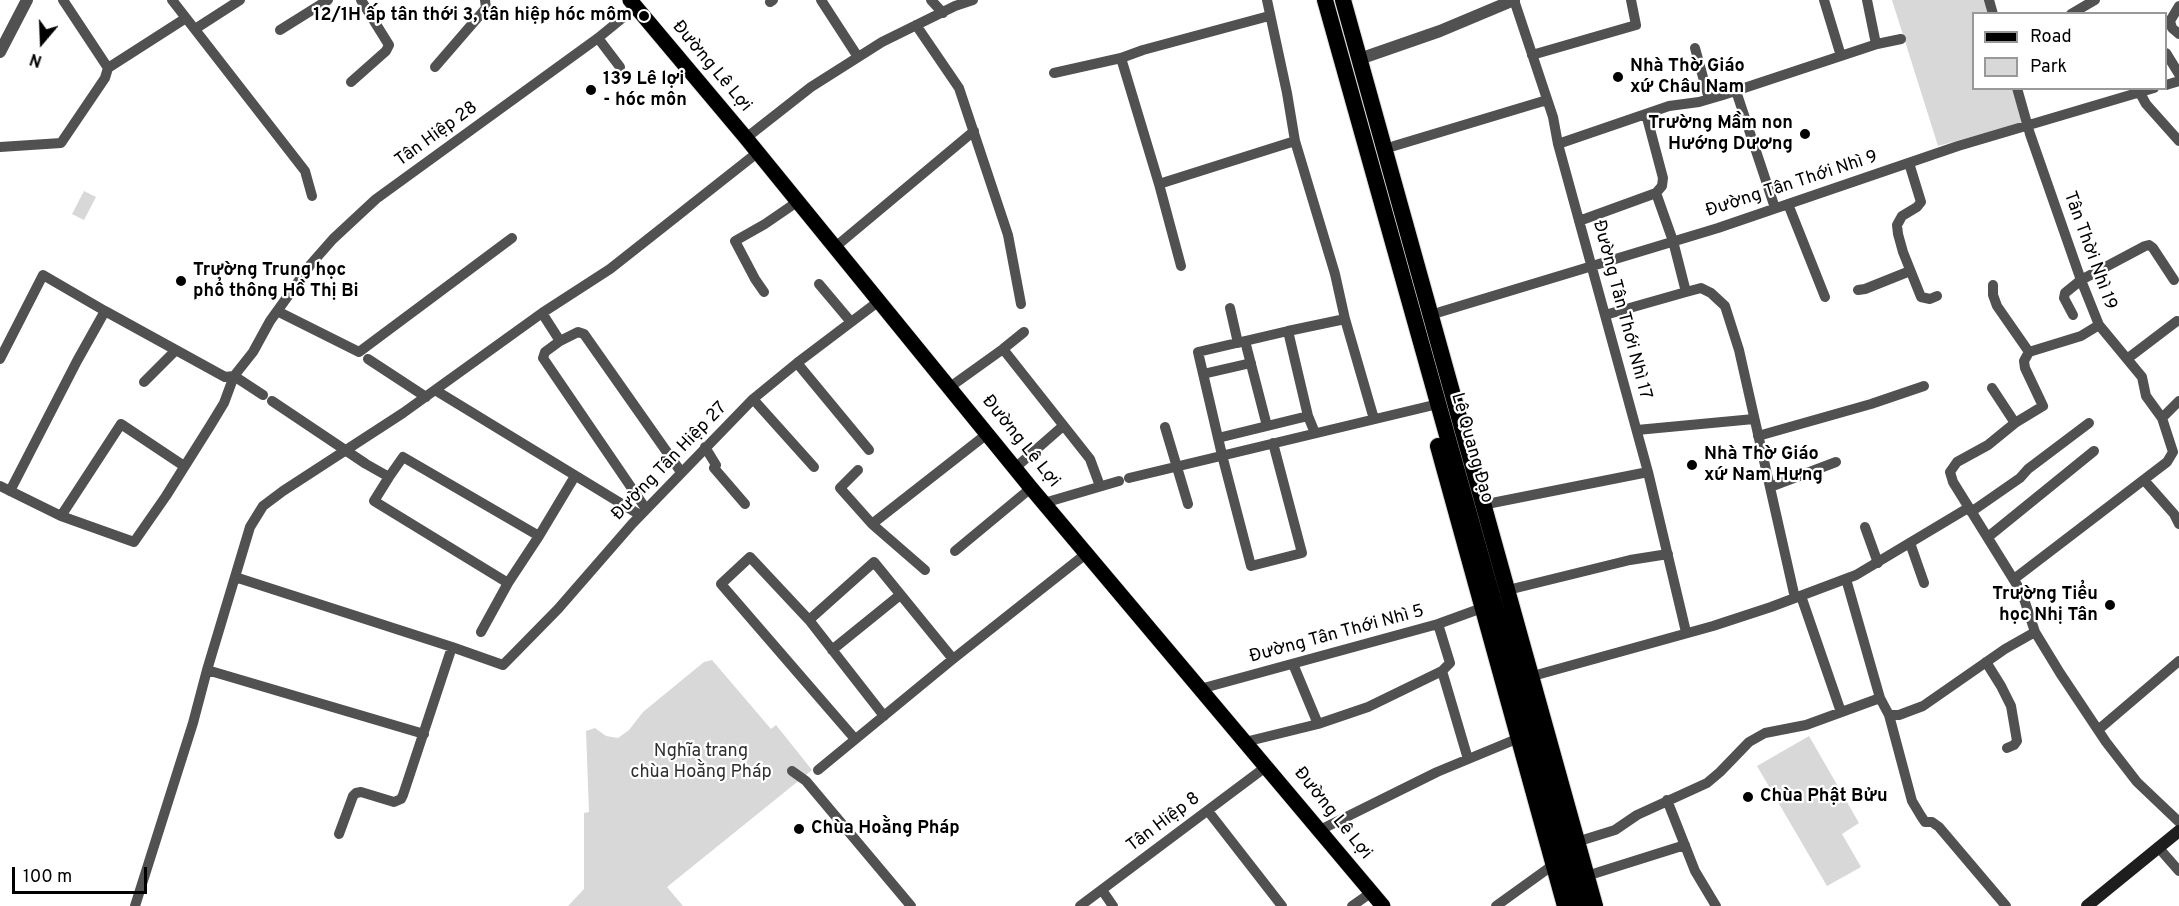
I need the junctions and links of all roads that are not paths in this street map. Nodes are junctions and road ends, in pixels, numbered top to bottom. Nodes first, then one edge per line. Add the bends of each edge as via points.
1 (27, 0) edge
2 (63, 0) edge
3 (172, 0) edge
4 (240, 0) edge
5 (328, 0) edge
6 (362, 0) edge
7 (484, 0) edge
8 (821, 0) edge
9 (932, 0) edge
10 (973, 0) edge
11 (1267, 0) edge
12 (1315, 0) edge
13 (1325, 0) edge
14 (1343, 0) edge
15 (1353, 0) edge
16 (1631, 0) edge
17 (1824, 0) edge
18 (1867, 0) edge
19 (2095, 0) edge
20 (1510, 1) edge
21 (633, 4) edge
22 (2179, 6) edge
23 (2074, 12) edge
24 (943, 13) junction
25 (1269, 16) junction
26 (186, 18) junction
27 (916, 25) junction
28 (195, 29) junction
29 (280, 30) dead end
30 (2179, 34) edge
31 (598, 38) junction
32 (1901, 39) dead end
33 (1876, 45) junction
34 (1695, 48) dead end
35 (0, 52) edge
36 (2167, 55) edge
37 (1368, 56) junction
38 (1532, 56) junction
39 (1841, 56) junction
40 (858, 57) junction
41 (1121, 58) junction
42 (435, 67) dead end
43 (620, 67) dead end
44 (108, 68) junction
45 (1054, 73) dead end
46 (2179, 74) edge
47 (351, 82) dead end
48 (2018, 90) edge
49 (2148, 90) edge
50 (1736, 91) junction
51 (2140, 93) junction
52 (1709, 99) junction
53 (1547, 100) junction
54 (1646, 114) junction
55 (2028, 126) junction
56 (974, 131) junction
57 (746, 138) junction
58 (1295, 141) junction
59 (2179, 141) edge
60 (1558, 144) junction
61 (1394, 146) junction
62 (0, 148) edge
63 (758, 153) junction
64 (1909, 164) junction
65 (1159, 184) junction
66 (1656, 193) junction
67 (312, 195) dead end
68 (797, 202) junction
69 (1788, 204) junction
70 (1775, 207) junction
71 (1579, 220) junction
72 (512, 238) dead end
73 (1673, 241) junction
74 (834, 248) junction
75 (1591, 265) junction
76 (1181, 266) dead end
77 (1910, 271) junction
78 (2080, 280) junction
79 (2174, 280) dead end
80 (819, 284) dead end
81 (1993, 285) dead end
82 (1858, 290) dead end
83 (764, 292) dead end
84 (1686, 292) junction
85 (1937, 296) dead end
86 (1825, 297) dead end
87 (879, 302) junction
88 (1021, 304) dead end
89 (1230, 308) dead end
90 (105, 311) junction
91 (277, 311) junction
92 (1440, 312) junction
93 (542, 313) junction
94 (1605, 315) junction
95 (2073, 315) dead end
96 (1345, 319) junction
97 (2177, 321) dead end
98 (851, 322) junction
99 (2099, 325) junction
100 (1024, 332) dead end
101 (1288, 332) junction
102 (560, 341) junction
103 (1242, 342) junction
104 (1003, 349) junction
105 (176, 350) junction
106 (2029, 352) junction
107 (0, 359) edge
108 (368, 359) dead end
109 (2127, 359) junction
110 (797, 363) junction
111 (1251, 363) junction
112 (1203, 374) junction
113 (234, 376) junction
114 (144, 382) dead end
115 (1924, 386) dead end
116 (950, 387) junction
117 (1992, 388) dead end
118 (435, 390) junction
119 (426, 397) junction
120 (753, 399) junction
121 (2179, 401) edge
122 (1433, 406) junction
123 (1308, 416) junction
124 (2162, 418) junction
125 (1374, 419) junction
126 (1754, 419) junction
127 (2015, 423) junction
128 (2089, 423) dead end
129 (1063, 426) junction
130 (1267, 426) junction
131 (1165, 427) dead end
132 (1636, 430) junction
133 (1315, 433) junction
134 (987, 434) junction
135 (1758, 436) junction
136 (1218, 438) junction
137 (1273, 443) junction
138 (705, 447) junction
139 (347, 450) junction
140 (869, 450) dead end
141 (2094, 451) dead end
142 (1222, 455) junction
143 (1836, 462) dead end
144 (184, 466) junction
145 (1176, 466) junction
146 (814, 467) dead end
147 (1015, 468) junction
148 (858, 470) dead end
149 (681, 472) junction
150 (1648, 472) junction
151 (575, 476) junction
152 (389, 477) junction
153 (2144, 480) junction
154 (1100, 486) junction
155 (1770, 487) junction
156 (1031, 488) junction
157 (5, 489) edge
158 (1044, 502) junction
159 (1492, 503) junction
160 (745, 504) dead end
161 (1188, 504) dead end
162 (1969, 510) junction
163 (643, 512) junction
164 (61, 516) junction
165 (872, 524) junction
166 (2179, 524) edge
167 (1865, 527) dead end
168 (539, 536) junction
169 (1988, 537) junction
170 (1910, 543) junction
171 (955, 551) dead end
172 (1087, 553) junction
173 (1668, 554) junction
174 (1878, 562) junction
175 (925, 570) dead end
176 (235, 578) junction
177 (1846, 579) junction
178 (2014, 579) junction
179 (508, 583) junction
180 (1924, 583) dead end
181 (1516, 588) junction
182 (900, 595) junction
183 (1798, 597) junction
184 (1482, 608) junction
185 (808, 620) junction
186 (1438, 624) junction
187 (481, 632) dead end
188 (1686, 632) junction
189 (2035, 632) junction
190 (452, 646) junction
191 (832, 650) junction
192 (953, 659) junction
193 (2179, 661) edge
194 (1986, 662) junction
195 (1293, 664) junction
196 (207, 670) junction
197 (1442, 671) junction
198 (1540, 674) junction
199 (1200, 689) junction
200 (1880, 698) junction
201 (1841, 712) junction
202 (1889, 715) junction
203 (884, 716) junction
204 (1318, 724) junction
205 (2098, 730) junction
206 (424, 734) junction
207 (1519, 738) junction
208 (855, 739) junction
209 (1245, 742) junction
210 (2007, 748) dead end
211 (1468, 759) junction
212 (1267, 766) junction
213 (818, 770) dead end
214 (792, 771) dead end
215 (1667, 800) junction
216 (1208, 811) junction
217 (2179, 822) edge
218 (1320, 830) junction
219 (2179, 831) edge
220 (339, 834) dead end
221 (1586, 839) junction
222 (1685, 845) junction
223 (2158, 847) junction
224 (1553, 865) junction
225 (2179, 871) edge
226 (1596, 873) junction
227 (1102, 890) junction
228 (1372, 892) junction
229 (135, 906) edge
230 (911, 906) edge
231 (1080, 906) edge
232 (1113, 906) edge
233 (1282, 906) edge
234 (1352, 906) edge
235 (1383, 906) edge
236 (1497, 906) edge
237 (1565, 906) edge
238 (1580, 906) edge
239 (1595, 906) edge
240 (1605, 906) edge
241 (1716, 906) edge
242 (2006, 906) edge
243 (2088, 906) edge

1 - 35 street
2 - 44 street
3 - 26 street
4 - 28 street
5 - 29 street
6 - 47 street via 389,45
7 - 42 street via 486,8
8 - 40 street
9 - 24 street
10 - 24 street
11 - 25 street
12 - 122 highway, Lê Quang Đạo
13 - 122 highway, Lê Quang Đạo
14 - 239 highway, Lê Quang Đạo
15 - 37 highway, Lê Quang Đạo
16 - 38 street via 1636,25
17 - 39 street
18 - 33 street
19 - 23 street
20 - 37 street
20 - 38 street, Đường Tân Thới Nhì 17
21 - 31 street, Tân Hiệp 28
21 - 57 main road, Đường Lê Lợi
22 - 30 street via 2170,21
24 - 27 street
25 - 41 street
25 - 58 street
26 - 28 street
26 - 44 street
27 - 40 street
27 - 56 street via 959,88
28 - 67 street via 305,171
31 - 43 street
31 - 91 street, Tân Hiệp 28 via 376,199 333,239
32 - 33 street
33 - 39 street
34 - 52 street
36 - 46 street
37 - 61 highway, Lê Quang Đạo
38 - 53 street, Đường Tân Thới Nhì 17
39 - 50 street
40 - 57 street via 811,87
41 - 45 street
41 - 65 street
44 - 62 street via 62,143
48 - 55 street, Tân Thời Nhì 19
49 - 51 street, Đường Tân Thới Nhì 9
50 - 52 street
50 - 70 street
51 - 55 street, Đường Tân Thới Nhì 9
51 - 59 street
52 - 54 street
53 - 60 street, Đường Tân Thới Nhì 17
53 - 61 street
54 - 60 street
54 - 66 street via 1663,178
55 - 64 street, Đường Tân Thới Nhì 9
55 - 78 street, Tân Thời Nhì 19
56 - 74 street
56 - 88 street via 1008,235
57 - 63 main road, Đường Lê Lợi
58 - 65 street
58 - 96 street
60 - 71 street, Đường Tân Thới Nhì 17
61 - 92 highway, Lê Quang Đạo
63 - 68 main road, Đường Lê Lợi
63 - 93 street via 610,268
64 - 69 street, Đường Tân Thới Nhì 9
64 - 77 street via 1921,202 1902,216 1897,225
65 - 76 street
66 - 71 street
66 - 73 street
68 - 74 main road, Đường Lê Lợi
68 - 83 street via 735,241
69 - 70 street, Đường Tân Thới Nhì 9
69 - 86 street
70 - 73 street, Đường Tân Thới Nhì 9
71 - 75 street, Đường Tân Thới Nhì 17
72 - 91 street via 359,352
73 - 75 street, Đường Tân Thới Nhì 9
73 - 84 street
74 - 87 main road, Đường Lê Lợi
75 - 92 street, Đường Tân Thới Nhì 9
75 - 94 street, Đường Tân Thới Nhì 17
77 - 82 street
77 - 85 street via 1921,297
78 - 79 street via 2149,245
78 - 95 street via 2064,296
78 - 99 street, Tân Thời Nhì 19
80 - 98 street
81 - 106 street via 1997,306
84 - 94 street
84 - 126 street via 1701,288 1725,306
87 - 98 street, Đường Tân Hiệp 27
87 - 116 main road, Đường Lê Lợi
89 - 103 street
90 - 105 street
90 - 107 street via 43,275
90 - 157 street
91 - 113 street, Tân Hiệp 28
92 - 159 highway, Lê Quang Đạo
93 - 102 street
93 - 118 street
94 - 132 street, Đường Tân Thới Nhì 17
96 - 101 street
96 - 125 street
97 - 109 street
98 - 110 street, Đường Tân Hiệp 27
99 - 106 street via 2081,336
99 - 109 street, Tân Thời Nhì 19
100 - 104 street
101 - 103 street
101 - 123 street
102 - 149 street via 579,332 584,334
102 - 163 street via 543,358
103 - 111 street
103 - 112 street via 1198,352
104 - 116 street
104 - 129 street
105 - 113 street via 225,377
105 - 114 street
106 - 127 street via 2025,368 2043,406
108 - 119 street
109 - 124 street, Tân Thời Nhì 19 via 2142,377 2146,396
110 - 120 street, Đường Tân Hiệp 27
110 - 140 street
111 - 112 street
111 - 130 street
112 - 136 street
113 - 139 street
113 - 144 street, Tân Hiệp 28 via 224,403
115 - 135 street
116 - 134 main road, Đường Lê Lợi
117 - 127 street
118 - 119 street
118 - 151 street
119 - 139 street
120 - 138 street, Đường Tân Hiệp 27
120 - 146 street
121 - 124 street
122 - 125 street
122 - 184 highway, Lê Quang Đạo
122 - 238 highway, Lê Quang Đạo
123 - 130 street
123 - 133 street
124 - 153 street, Tân Thời Nhì 19 via 2173,452 2167,462
125 - 133 street
126 - 132 street
126 - 135 street
127 - 162 street via 1988,445 1957,462 1950,472
128 - 162 street via 2020,478
129 - 147 street
129 - 154 street via 1090,459
130 - 136 street
131 - 145 street
132 - 150 street, Đường Tân Thới Nhì 17
133 - 137 street
134 - 147 main road, Đường Lê Lợi
134 - 165 street
135 - 155 street
136 - 142 street
137 - 142 street
137 - 142 street via 1302,553 1251,566
138 - 149 street, Đường Tân Hiệp 27
138 - 160 street via 716,465 714,468
139 - 152 street
139 - 176 street via 262,506 250,526
141 - 169 street
142 - 145 street
143 - 155 street
144 - 164 street, Tân Hiệp 28 via 134,542
144 - 164 street via 120,424
145 - 154 street
145 - 161 street
147 - 156 main road, Đường Lê Lợi
148 - 165 street via 840,488
149 - 163 street, Đường Tân Hiệp 27
150 - 159 street
150 - 173 street, Đường Tân Thới Nhì 17
151 - 163 street
151 - 168 street
152 - 168 street via 403,457
152 - 179 street via 374,501
153 - 166 street
153 - 178 street, Tân Thời Nhì 19
154 - 158 street
155 - 183 street
156 - 158 main road, Đường Lê Lợi
156 - 171 street
157 - 164 street
158 - 172 main road, Đường Lê Lợi
159 - 181 highway, Lê Quang Đạo
162 - 169 street
162 - 170 street
163 - 190 street, Đường Tân Hiệp 27 via 503,665
165 - 175 street
167 - 174 street
168 - 179 street
169 - 178 street
170 - 174 street
170 - 180 street
172 - 192 street
172 - 199 main road, Đường Lê Lợi
173 - 181 street
173 - 188 street, Đường Tân Thới Nhì 17
174 - 177 street
176 - 190 street
176 - 196 street
177 - 183 street
177 - 200 street
178 - 189 street
179 - 187 street
181 - 198 highway, Lê Quang Đạo
182 - 185 street via 874,562
182 - 191 street
182 - 192 street
183 - 188 street
183 - 201 street
184 - 186 street, Đường Tân Thới Nhì 5
184 - 207 highway, Lê Quang Đạo
185 - 191 street
185 - 208 street via 750,557 721,584
186 - 195 street, Đường Tân Thới Nhì 5
186 - 197 street via 1450,663
188 - 198 street
189 - 194 street
189 - 205 street
190 - 206 street
191 - 203 street
192 - 203 street
193 - 205 street
194 - 202 street via 1923,706
194 - 210 street via 2011,706 2016,741
195 - 199 street, Đường Tân Thới Nhì 5
195 - 204 street
196 - 206 street
196 - 229 street via 194,723
197 - 204 street via 1368,707
197 - 211 street
198 - 221 highway, Lê Quang Đạo
199 - 209 main road, Đường Lê Lợi
200 - 201 street
200 - 202 street
201 - 215 street via 1806,725 1765,733 1743,746 1707,783
202 - 242 street via 1912,801 1921,816 1925,822 1939,827
203 - 208 street
204 - 209 street
205 - 217 street via 2137,782
206 - 220 street via 400,799 394,802 356,793
207 - 211 street
207 - 224 highway, Lê Quang Đạo
208 - 213 street
209 - 212 main road, Đường Lê Lợi
211 - 218 street
212 - 216 street, Tân Hiệp 8
212 - 218 main road, Đường Lê Lợi
214 - 230 street via 806,781
215 - 221 street via 1615,830
215 - 222 street
216 - 227 street, Tân Hiệp 8
216 - 233 street
218 - 228 main road, Đường Lê Lợi
219 - 223 main road
221 - 226 highway, Lê Quang Đạo
222 - 226 street
222 - 241 street
223 - 225 street
223 - 243 main road
224 - 236 street
224 - 237 highway, Lê Quang Đạo
226 - 240 highway, Lê Quang Đạo
227 - 231 street, Tân Hiệp 8
227 - 232 street
228 - 234 street
228 - 235 main road, Đường Lê Lợi

